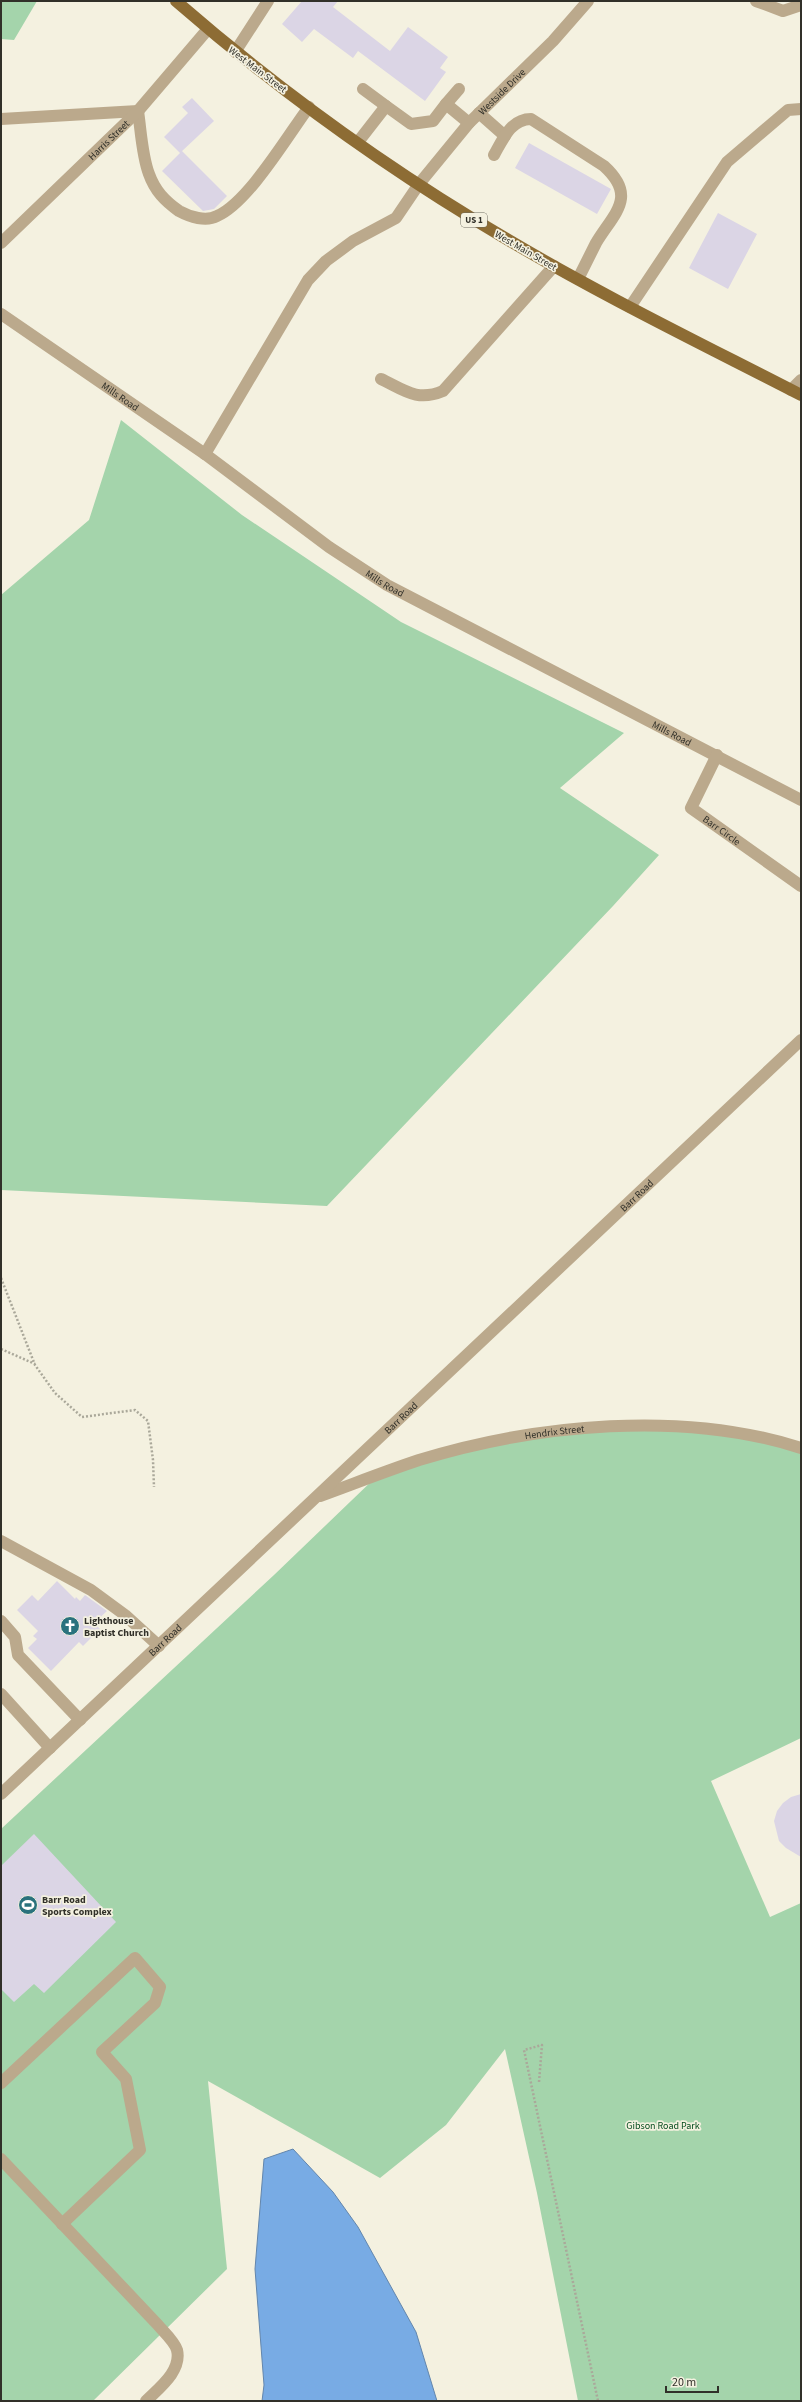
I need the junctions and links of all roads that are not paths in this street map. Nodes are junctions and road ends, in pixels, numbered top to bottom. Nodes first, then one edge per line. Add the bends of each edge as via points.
1 (176, 1) edge
2 (268, 1) edge
3 (588, 1) edge
4 (756, 1) edge
5 (801, 6) edge
6 (208, 29) junction
7 (235, 52) junction
8 (363, 89) dead end
9 (459, 89) dead end
10 (446, 104) junction
11 (386, 106) junction
12 (309, 107) junction
13 (801, 109) edge
14 (138, 111) junction
15 (479, 113) junction
16 (1, 119) edge
17 (469, 123) junction
18 (505, 136) junction
19 (358, 142) junction
20 (494, 155) dead end
21 (419, 184) junction
22 (1, 243) edge
23 (554, 266) junction
24 (578, 279) junction
25 (630, 307) junction
26 (1, 314) edge
27 (381, 379) dead end
28 (801, 380) edge
29 (796, 392) edge
30 (205, 454) junction
31 (717, 756) junction
32 (801, 800) edge
33 (801, 886) edge
34 (801, 1040) edge
35 (801, 1448) edge
36 (315, 1498) junction
37 (1, 1541) edge
38 (1, 1621) edge
39 (159, 1646) junction
40 (1, 1694) edge
41 (80, 1720) junction
42 (50, 1748) junction
43 (1, 1794) edge
44 (1, 2083) edge
45 (1, 2159) edge
46 (62, 2224) junction
47 (147, 2401) edge

1 - 6 main road, West Main Street / US 1
2 - 7 street
3 - 15 street, Westside Drive via 553,41
4 - 5 street via 783,11
6 - 7 main road, West Main Street / US 1
6 - 14 street, Harris Street
7 - 12 main road, West Main Street / US 1
8 - 11 street
9 - 10 street
10 - 11 street via 433,121 411,124
10 - 17 street
11 - 19 street
12 - 14 street via 253,186 217,217 200,219 182,213 158,192 148,173
12 - 19 main road, West Main Street / US 1
13 - 25 street via 788,110 727,162
14 - 16 street
14 - 22 street, Harris Street
15 - 17 street, Westside Drive
15 - 18 street
17 - 21 street, Westside Drive
18 - 20 street
18 - 24 street via 515,123 531,119 604,166 620,185 622,196 619,209 597,242
19 - 21 main road, West Main Street / US 1
21 - 23 main road, West Main Street / US 1
21 - 30 street, Westside Drive via 396,218 353,242 326,261 308,280
23 - 24 main road, West Main Street / US 1
23 - 27 street via 443,392 432,396 412,395
24 - 25 main road, West Main Street / US 1
25 - 29 main road, West Main Street / US 1
26 - 30 street, Mills Road
28 - 29 street
30 - 31 street, Mills Road via 329,546 387,584
31 - 32 street, Mills Road
31 - 33 street, Barr Circle via 691,808
34 - 36 street, Barr Road
35 - 36 street, Hendrix Street via 748,1434 699,1427 597,1428 532,1435 467,1448 419,1460
36 - 39 street, Barr Road
37 - 39 street via 91,1590 125,1615
38 - 41 street via 15,1637 18,1655
39 - 41 street, Barr Road
40 - 42 street
41 - 42 street, Barr Road
42 - 43 street, Barr Road
44 - 46 street via 135,1958 160,1987 155,2003 102,2052 126,2079 140,2150
45 - 46 street
46 - 47 street via 158,2325 177,2349 177,2361 168,2380

